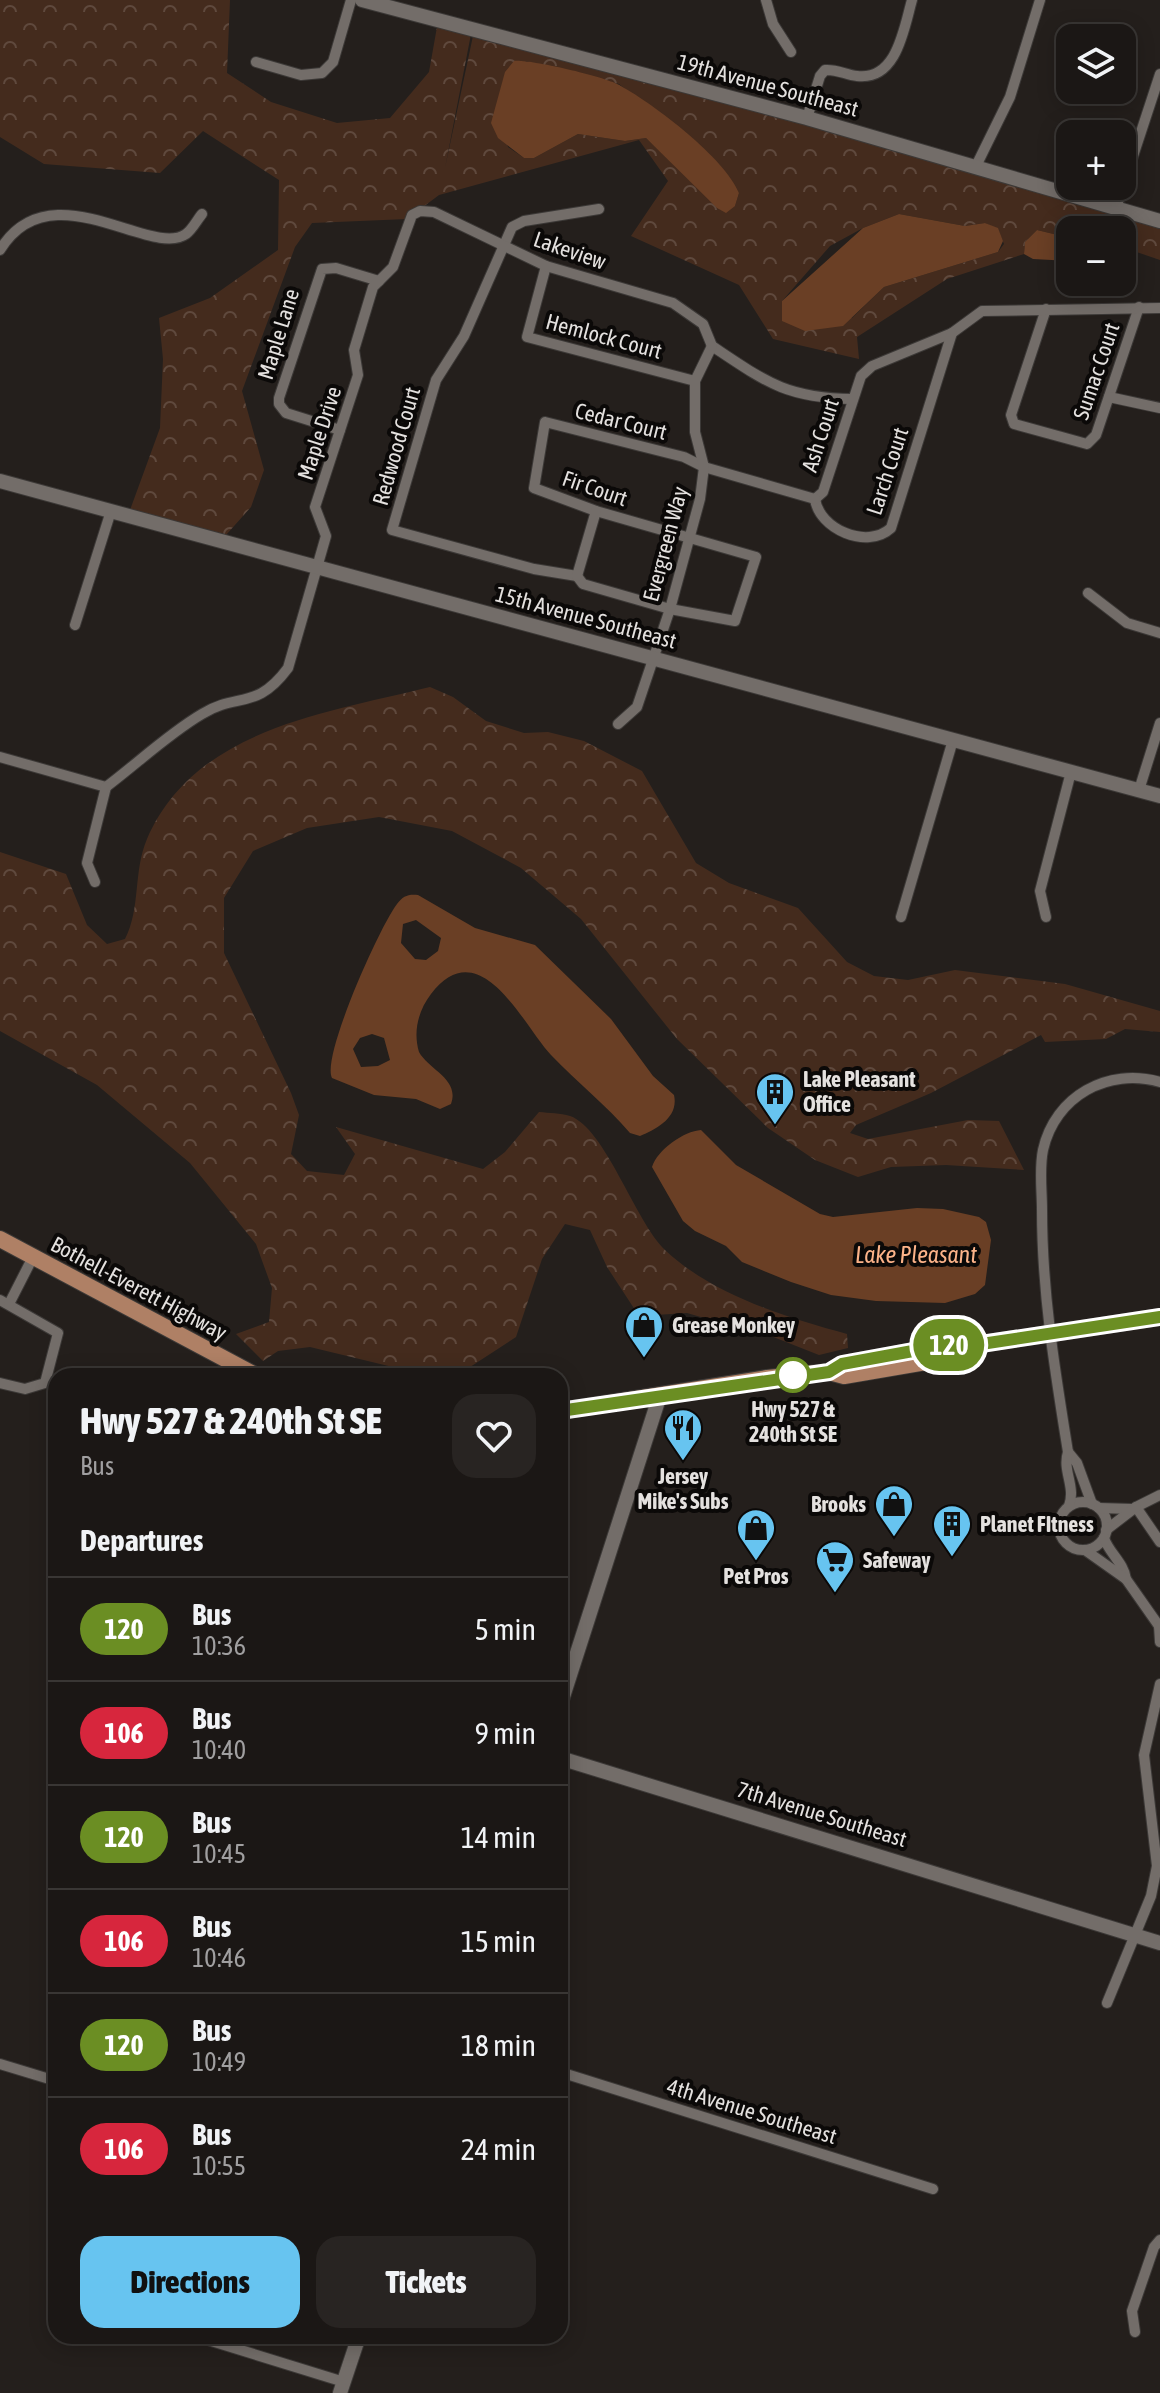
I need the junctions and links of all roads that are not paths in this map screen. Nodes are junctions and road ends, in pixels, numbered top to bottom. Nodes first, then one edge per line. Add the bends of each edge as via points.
1 (351, 0) edge
2 (362, 0) edge
3 (766, 0) edge
4 (912, 0) edge
5 (1040, 0) edge
6 (399, 4) edge
7 (791, 52) dead end
8 (256, 62) dead end
9 (1160, 74) edge
10 (807, 118) junction
11 (976, 166) junction
12 (1116, 208) junction
13 (599, 209) dead end
14 (202, 214) dead end
15 (1160, 221) edge
16 (406, 224) joint
17 (504, 247) junction
18 (0, 250) edge
19 (546, 266) junction
20 (379, 281) junction
21 (1139, 307) junction
22 (1160, 308) edge
23 (1046, 309) junction
24 (952, 333) junction
25 (712, 346) junction
26 (695, 381) junction
27 (1109, 397) junction
28 (853, 399) junction
29 (1160, 408) edge
30 (340, 430) junction
31 (704, 467) junction
32 (0, 481) edge
33 (534, 488) joint
34 (815, 499) junction
35 (111, 511) junction
36 (596, 511) junction
37 (690, 538) junction
38 (318, 567) junction
39 (577, 576) junction
40 (1088, 593) dead end
41 (670, 609) junction
42 (75, 625) dead end
43 (1160, 633) edge
44 (652, 658) junction
45 (1160, 723) edge
46 (618, 724) dead end
47 (953, 740) junction
48 (0, 757) edge
49 (1071, 772) junction
50 (106, 787) junction
51 (1139, 790) junction
52 (1160, 796) edge
53 (95, 882) dead end
54 (901, 917) dead end
55 (1046, 917) dead end
56 (1160, 1082) edge
57 (0, 1239) edge
58 (33, 1257) junction
59 (4, 1302) edge
60 (1160, 1317) edge
61 (1049, 1332) junction
62 (49, 1368) edge
63 (242, 1368) edge
64 (48, 1371) edge
65 (0, 1383) edge
66 (660, 1395) junction
67 (568, 1410) edge
68 (1068, 1452) junction
69 (1160, 1495) edge
70 (1069, 1506) junction
71 (1095, 1506) junction
72 (1134, 1508) junction
73 (1105, 1534) junction
74 (1160, 1542) edge
75 (1085, 1550) junction
76 (1126, 1579) junction
77 (1160, 1626) edge
78 (1160, 1642) edge
79 (568, 1681) edge
80 (1160, 1684) edge
81 (1156, 1717) edge
82 (568, 1760) edge
83 (1136, 1935) junction
84 (1160, 1943) edge
85 (1107, 2003) dead end
86 (0, 2064) edge
87 (568, 2075) edge
88 (48, 2079) edge
89 (933, 2189) dead end
90 (1160, 2240) edge
91 (1135, 2332) dead end
92 (218, 2344) edge
93 (356, 2344) edge
94 (342, 2388) edge

1 - 8 street via 333,62 322,73 301,75
2 - 6 street, 19th Avenue Southeast
3 - 7 street via 773,24
4 - 10 street via 889,64 868,76 825,70
5 - 11 street via 1010,97
6 - 10 street, 19th Avenue Southeast
9 - 12 street
10 - 11 street, 19th Avenue Southeast
11 - 12 street, 19th Avenue Southeast
12 - 15 street, 19th Avenue Southeast
13 - 17 street via 524,221 512,227
14 - 18 street via 186,234 169,238 104,220 33,219 10,234
16 - 17 street, Lakeview via 420,211 434,212
16 - 20 street, Maple Drive via 393,267
17 - 19 street, Lakeview
17 - 39 street, Redwood Court via 464,336 436,380 392,530
19 - 25 street, Lakeview via 673,303 703,324
19 - 26 street, Hemlock Court via 527,337
20 - 30 street, Maple Drive via 354,350 358,375
20 - 30 street, Maple Lane via 322,269 279,398 286,413
21 - 22 street
21 - 23 street
21 - 27 street, Sumac Court
23 - 24 street via 982,311
23 - 27 street, Sumac Court via 1011,415 1014,424 1087,444 1096,435
24 - 28 street, Ash Court via 872,366 861,376
24 - 34 street, Larch Court via 891,528 869,538 826,524
25 - 26 street, Evergreen Way
25 - 28 street via 774,387 814,398
26 - 31 street, Evergreen Way via 695,432
27 - 29 street
28 - 34 street, Ash Court via 823,492
30 - 38 street, Maple Drive via 315,507 326,536
31 - 33 street, Cedar Court via 684,457 545,422
31 - 34 street, Ash Court
31 - 37 street, Evergreen Way
32 - 35 street, 15th Avenue Southeast
33 - 36 street, Fir Court
35 - 38 street, 15th Avenue Southeast
35 - 42 street
36 - 37 street, Fir Court
36 - 39 street
37 - 41 street, Evergreen Way
37 - 41 street, Fir Court via 756,557 735,621
38 - 44 street, 15th Avenue Southeast
38 - 50 street, Maple Drive via 288,668 275,685 249,701 203,713
39 - 41 street via 583,584
40 - 43 street via 1127,623
41 - 44 street, Evergreen Way
44 - 46 street, Evergreen Way via 637,707
44 - 47 street, 15th Avenue Southeast
45 - 51 street
47 - 49 street, 15th Avenue Southeast
47 - 54 street
48 - 50 street
49 - 51 street, 15th Avenue Southeast
49 - 55 street via 1040,891
50 - 53 street via 87,863
51 - 52 street, 15th Avenue Southeast
56 - 61 street via 1131,1078 1099,1083 1070,1101 1047,1136 1041,1168 1043,1292
57 - 58 main road, Bothell-Everett Highway
58 - 59 street
58 - 63 main road, Bothell-Everett Highway
59 - 62 street via 58,1333
60 - 61 main road
61 - 66 main road via 968,1346 955,1357 844,1376 829,1372
61 - 68 street
64 - 65 street via 37,1388
66 - 67 main road
66 - 79 street
68 - 70 street
68 - 71 street
69 - 72 street
70 - 71 street
70 - 75 street via 1060,1518 1060,1534 1069,1546
71 - 72 street
71 - 73 street
72 - 73 street
72 - 74 street
73 - 75 street
73 - 76 street via 1108,1550 1125,1569
75 - 76 street
76 - 77 street
77 - 78 street
80 - 81 street
81 - 83 street via 1144,1755 1157,1866
82 - 83 street, 7th Avenue Southeast
83 - 84 street, 7th Avenue Southeast
83 - 85 street
86 - 88 street
87 - 89 street, 4th Avenue Southeast
90 - 91 street via 1132,2311
92 - 94 street
93 - 94 street

